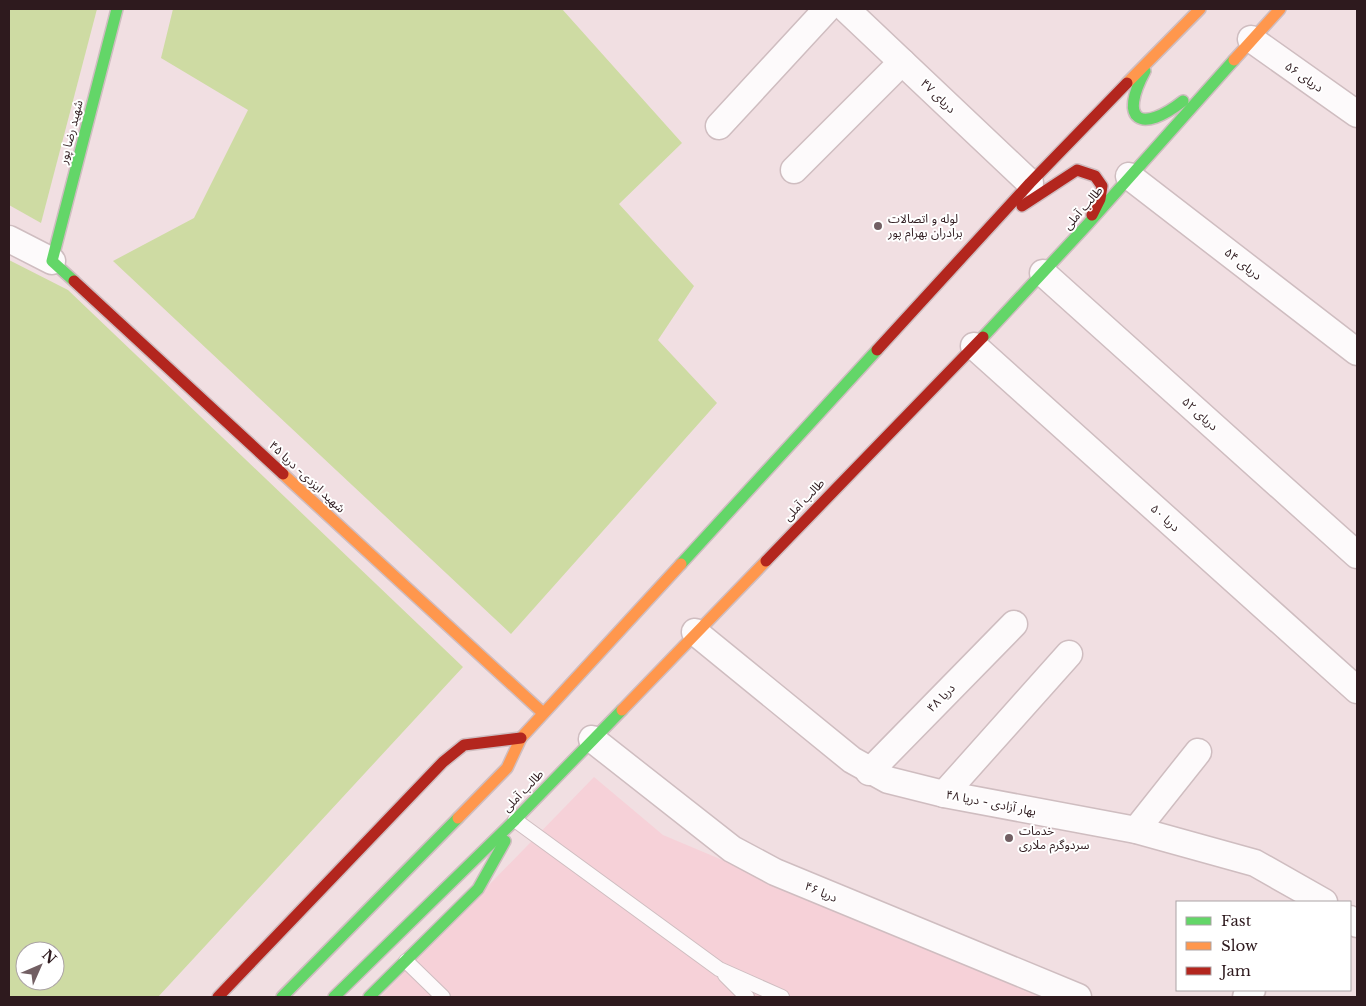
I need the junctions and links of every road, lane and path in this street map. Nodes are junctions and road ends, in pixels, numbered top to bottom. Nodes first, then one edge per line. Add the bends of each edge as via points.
1 (117, 9) edge
2 (828, 9) edge
3 (846, 9) edge
4 (1200, 9) edge
5 (1280, 9) edge
6 (1250, 40) junction
7 (1162, 45) junction
8 (902, 62) junction
9 (1357, 114) edge
10 (719, 126) dead end
11 (794, 170) dead end
12 (1129, 176) junction
13 (1030, 183) junction
14 (1087, 225) junction
15 (988, 228) junction
16 (9, 238) edge
17 (52, 261) junction
18 (1043, 273) junction
19 (974, 346) junction
20 (1357, 352) edge
21 (1357, 555) edge
22 (1014, 624) dead end
23 (695, 632) junction
24 (1069, 654) dead end
25 (1357, 690) edge
26 (543, 713) junction
27 (521, 738) junction
28 (592, 739) junction
29 (1198, 752) dead end
30 (869, 772) junction
31 (944, 794) junction
32 (515, 820) junction
33 (1136, 830) junction
34 (1319, 901) edge
35 (406, 961) junction
36 (719, 969) junction
37 (218, 997) edge
38 (282, 997) edge
39 (334, 997) edge
40 (369, 997) edge
41 (442, 997) edge
42 (747, 997) edge
43 (782, 997) edge
44 (1078, 997) edge

1 - 17 main road, شهید رضا پور
2 - 10 street
3 - 8 street, دریای ۴۷
4 - 7 main road
5 - 6 main road, طالب آملی
6 - 7 main road via 1170,113 1152,121 1143,121 1136,116 1131,100 1136,86
6 - 9 street, دریای ۵۶
6 - 12 main road, طالب آملی
7 - 13 main road
8 - 11 street
8 - 13 street, دریای ۴۷
12 - 14 main road, طالب آملی
12 - 20 street, دریای ۵۴
13 - 15 main road
14 - 15 main road via 1101,198 1102,184 1089,172 1077,170
14 - 18 main road, طالب آملی
15 - 26 main road
16 - 17 street
17 - 26 main road, شهید ایزدی- دریا ۴۵
18 - 19 main road, طالب آملی
18 - 21 street, دریای ۵۲
19 - 23 main road, طالب آملی
19 - 25 street, دریا ۵۰
22 - 30 street, دریا ۴۸
23 - 28 main road, طالب آملی
23 - 30 street, بهار آزادی - دریا ۴۸
24 - 31 street
26 - 27 main road
27 - 37 main road via 464,745 443,762
27 - 38 main road via 506,768
28 - 32 main road, طالب آملی
28 - 44 street, دریا ۴۶ via 750,860
29 - 33 street
30 - 31 street, بهار آزادی - دریا ۴۸
31 - 33 street, بهار آزادی - دریا ۴۸
32 - 35 main road via 499,856 478,889
32 - 36 lane
32 - 39 main road, طالب آملی
33 - 34 street, بهار آزادی - دریا ۴۸ via 1255,863
35 - 40 main road
35 - 41 lane
36 - 42 lane
36 - 43 lane

